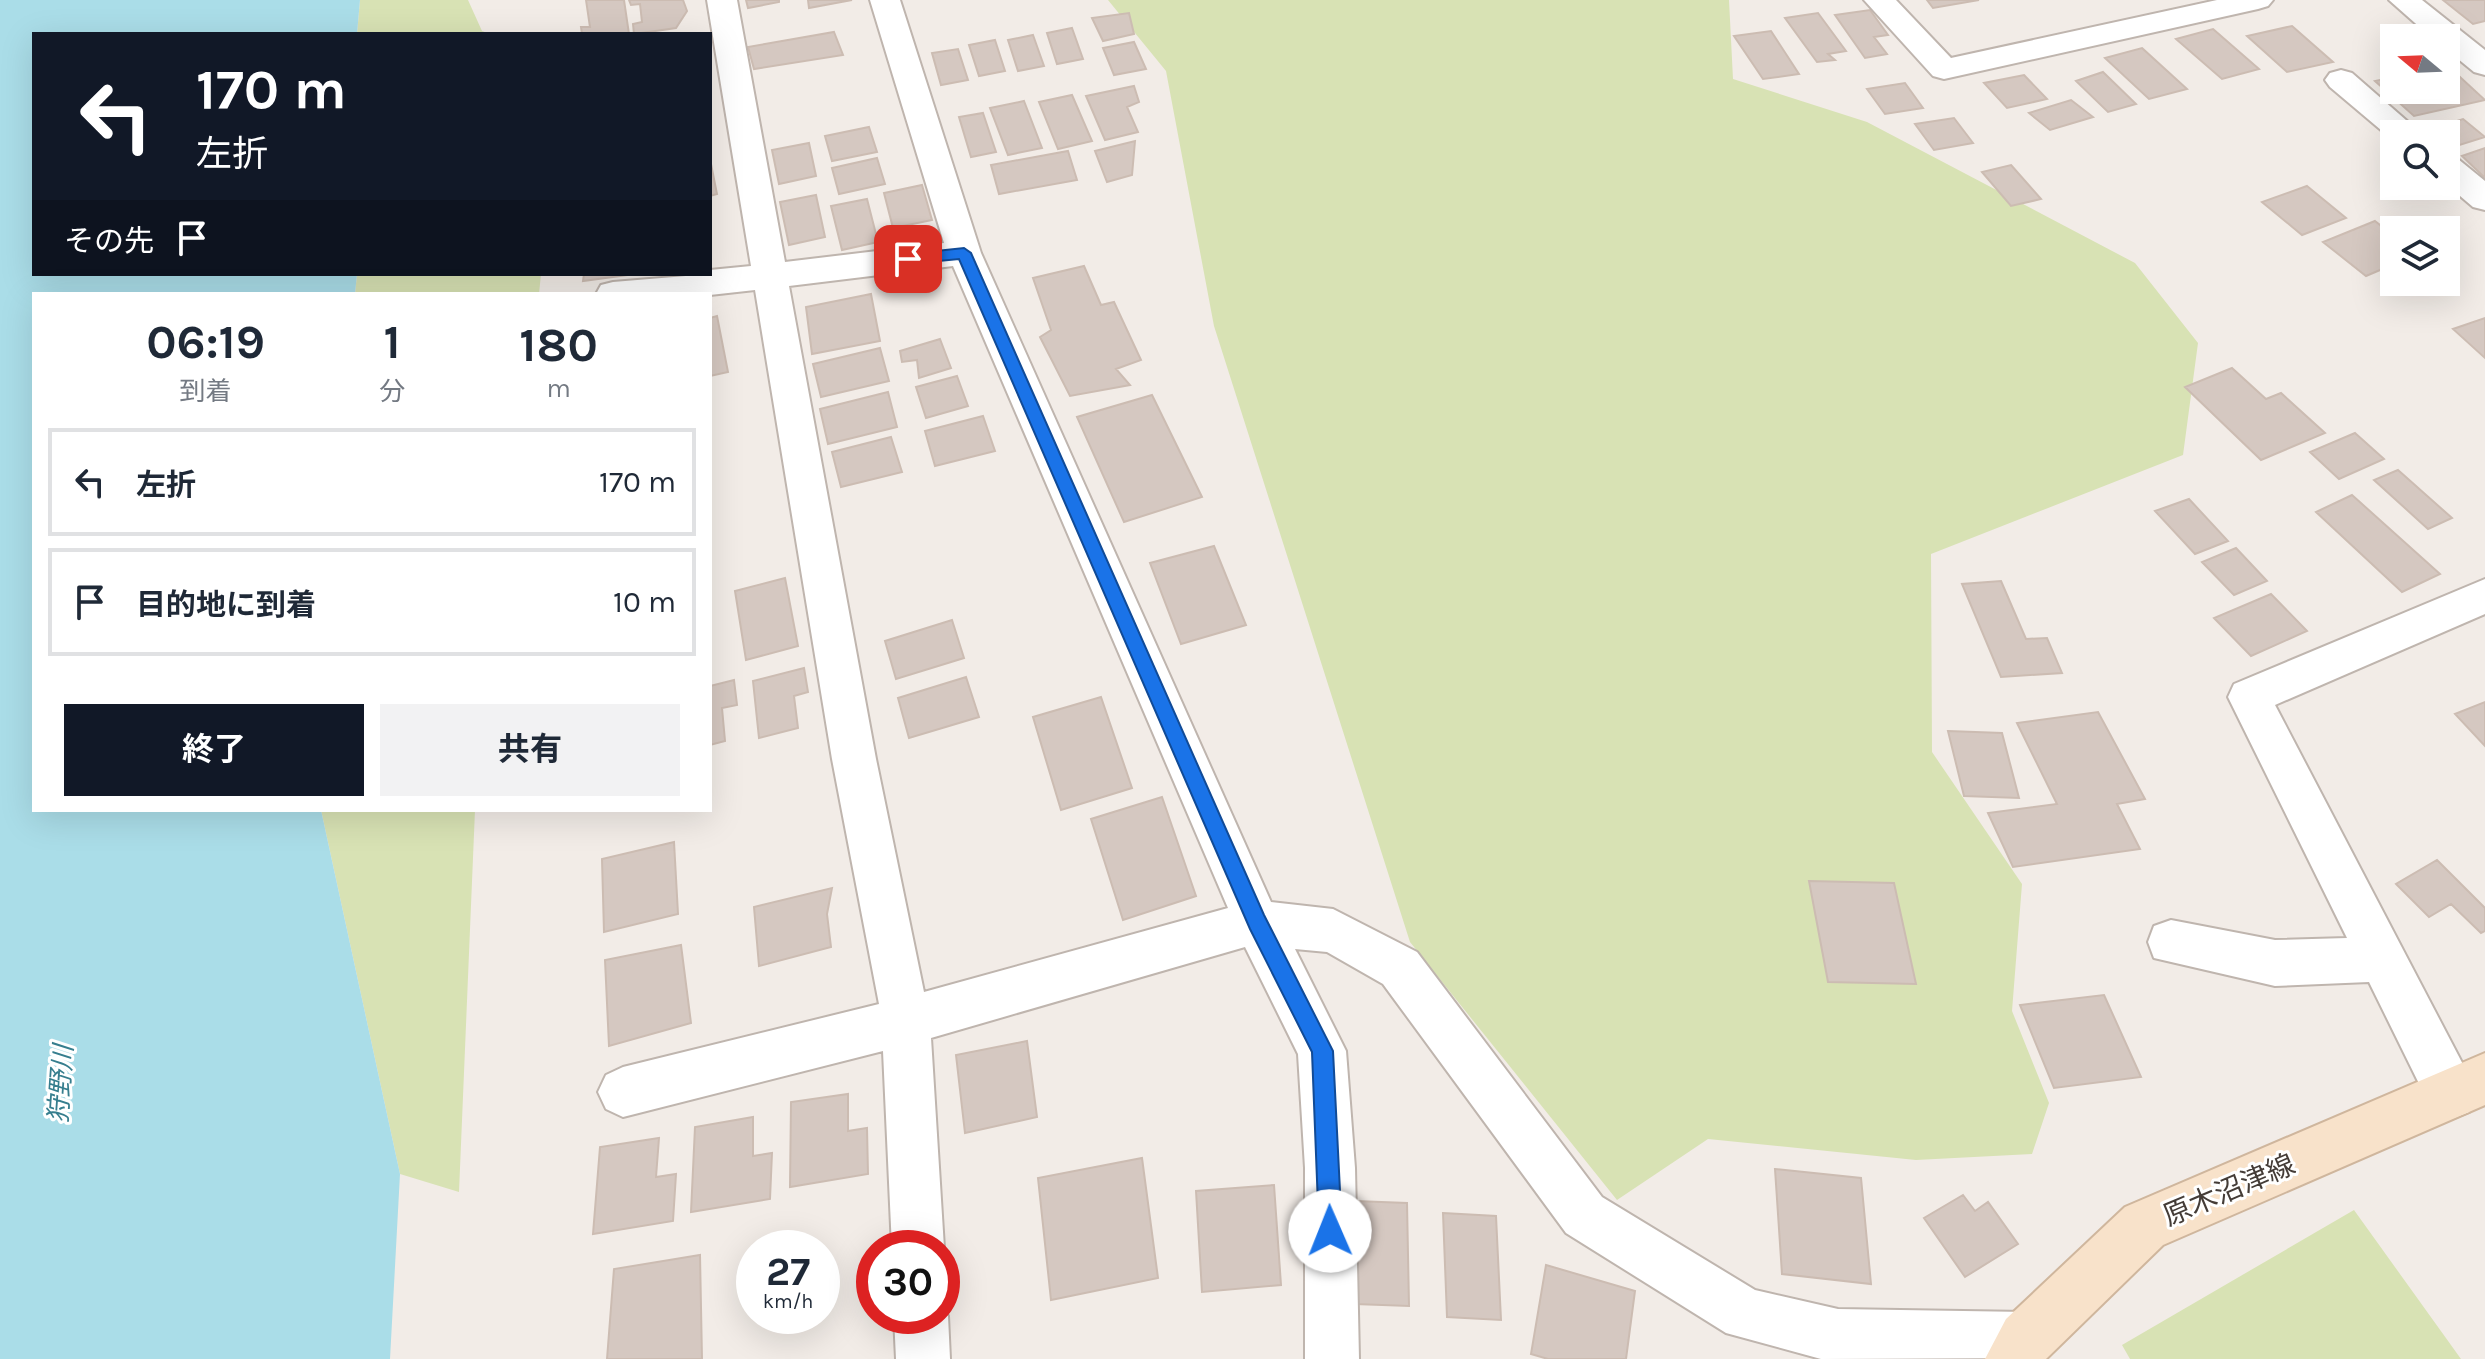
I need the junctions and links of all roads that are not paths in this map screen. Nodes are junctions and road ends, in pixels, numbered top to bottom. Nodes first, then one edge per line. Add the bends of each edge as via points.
1 (722, 0) edge
2 (885, 0) edge
3 (1879, 0) edge
4 (2258, 0) edge
5 (2404, 0) edge
6 (2147, 11) edge
7 (2485, 65) edge
8 (2341, 80) dead end
9 (2389, 120) edge
10 (2460, 178) edge
11 (2485, 199) edge
12 (964, 253) junction
13 (769, 275) junction
14 (629, 292) edge
15 (2485, 596) edge
16 (1257, 922) junction
17 (2171, 942) dead end
18 (2382, 959) junction
19 (906, 1021) junction
20 (2468, 1087) edge
21 (623, 1092) dead end
22 (917, 1230) edge
23 (922, 1334) edge
24 (2020, 1349) edge
25 (923, 1359) edge
26 (1332, 1359) edge

1 - 13 street
2 - 12 street
3 - 6 street via 1944,69
4 - 6 street
5 - 7 street
8 - 9 street
10 - 11 street
12 - 13 street
12 - 16 street
13 - 14 street
13 - 19 street
15 - 18 street via 2249,697
16 - 19 street
16 - 24 street via 1333,931 1400,968 1584,1215 1745,1314 1838,1336
16 - 26 street via 1322,1051 1330,1168
17 - 18 street via 2275,963
18 - 20 street
19 - 21 street
19 - 22 street
20 - 24 main road, 原木沼津線 via 2144,1226
23 - 25 street

